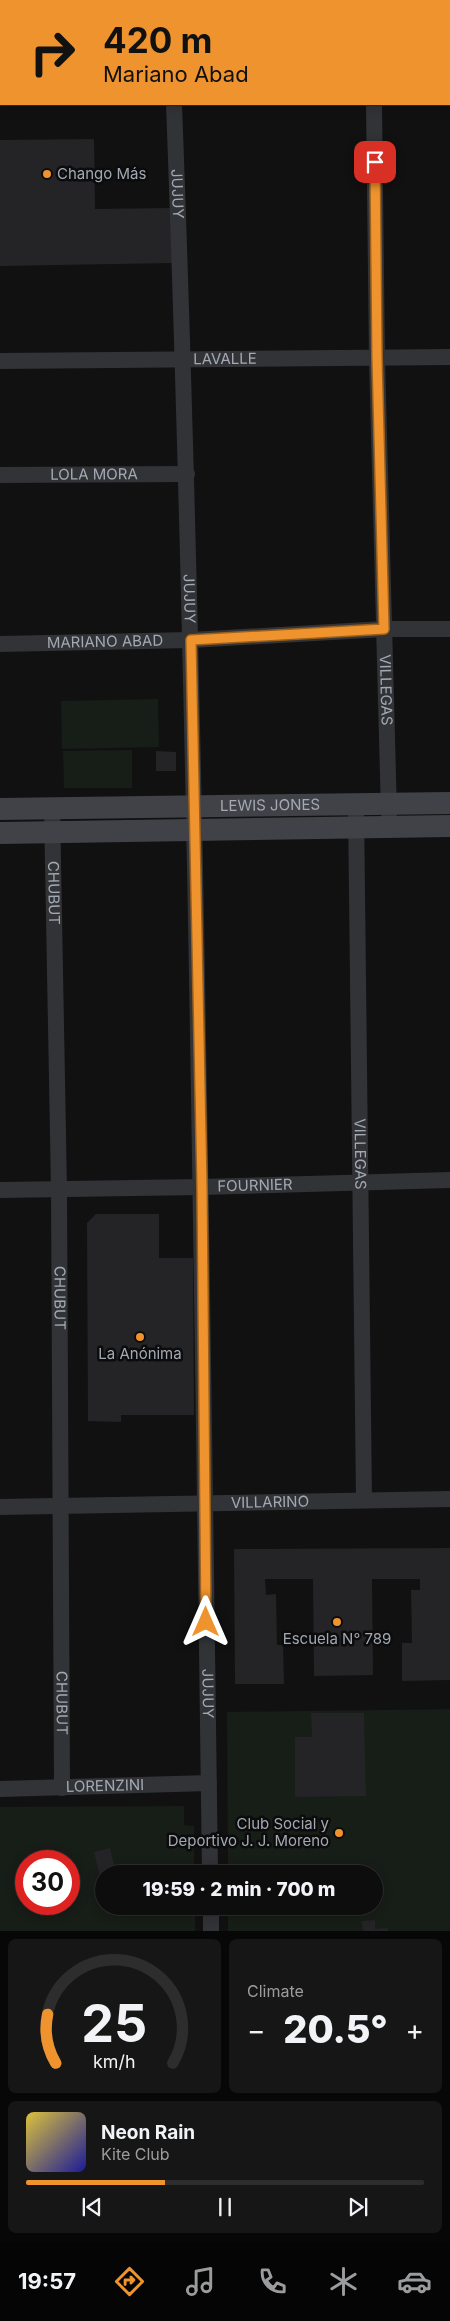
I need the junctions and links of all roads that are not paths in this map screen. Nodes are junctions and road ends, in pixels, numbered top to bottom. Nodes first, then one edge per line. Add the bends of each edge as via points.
1 (174, 105) edge
2 (374, 105) edge
3 (450, 357) edge
4 (184, 358) junction
5 (377, 358) junction
6 (0, 361) edge
7 (187, 474) junction
8 (0, 475) edge
9 (384, 629) junction
10 (450, 629) edge
11 (191, 640) junction
12 (0, 644) edge
13 (450, 803) edge
14 (52, 808) junction
15 (194, 808) junction
16 (0, 809) edge
17 (356, 816) junction
18 (389, 816) junction
19 (450, 826) edge
20 (194, 830) junction
21 (51, 832) junction
22 (0, 833) edge
23 (450, 1180) edge
24 (360, 1183) junction
25 (202, 1187) junction
26 (59, 1189) junction
27 (0, 1190) edge
28 (450, 1499) edge
29 (364, 1500) junction
30 (206, 1502) junction
31 (62, 1506) junction
32 (0, 1508) edge
33 (209, 1783) junction
34 (62, 1788) junction
35 (0, 1789) edge
36 (210, 1865) edge
37 (211, 1915) edge
38 (211, 1931) edge

1 - 4 street, JUJUY
2 - 5 street, VILLEGAS
3 - 5 street, LAVALLE
4 - 5 street, LAVALLE
4 - 6 street, LAVALLE
4 - 7 street, JUJUY
5 - 9 street, VILLEGAS
7 - 8 street, LOLA MORA
7 - 11 street, JUJUY
9 - 10 street, MARIANO ABAD
9 - 11 street, MARIANO ABAD
9 - 18 street, VILLEGAS
11 - 12 street, MARIANO ABAD
11 - 15 street, JUJUY
13 - 18 main road, LEWIS JONES
14 - 15 main road, LEWIS JONES
14 - 16 main road, LEWIS JONES
14 - 21 street, CHUBUT
15 - 17 main road, LEWIS JONES
15 - 20 street, JUJUY
17 - 18 main road, LEWIS JONES
17 - 20 main road, LEWIS JONES
17 - 24 street, VILLEGAS
18 - 19 main road, LEWIS JONES
20 - 21 main road, LEWIS JONES
20 - 25 street, JUJUY
21 - 22 main road, LEWIS JONES
21 - 26 street, CHUBUT
23 - 24 street, FOURNIER
24 - 25 street, FOURNIER
24 - 29 street, VILLEGAS
25 - 26 street, FOURNIER
25 - 30 street, JUJUY
26 - 27 street, FOURNIER
26 - 31 street, CHUBUT
28 - 29 street, VILLARINO
29 - 30 street, VILLARINO
30 - 31 street, VILLARINO
30 - 33 street, JUJUY
31 - 32 street, VILLARINO
31 - 34 street, CHUBUT
33 - 34 street, LORENZINI
33 - 36 street, JUJUY
34 - 35 street, LORENZINI
37 - 38 street

